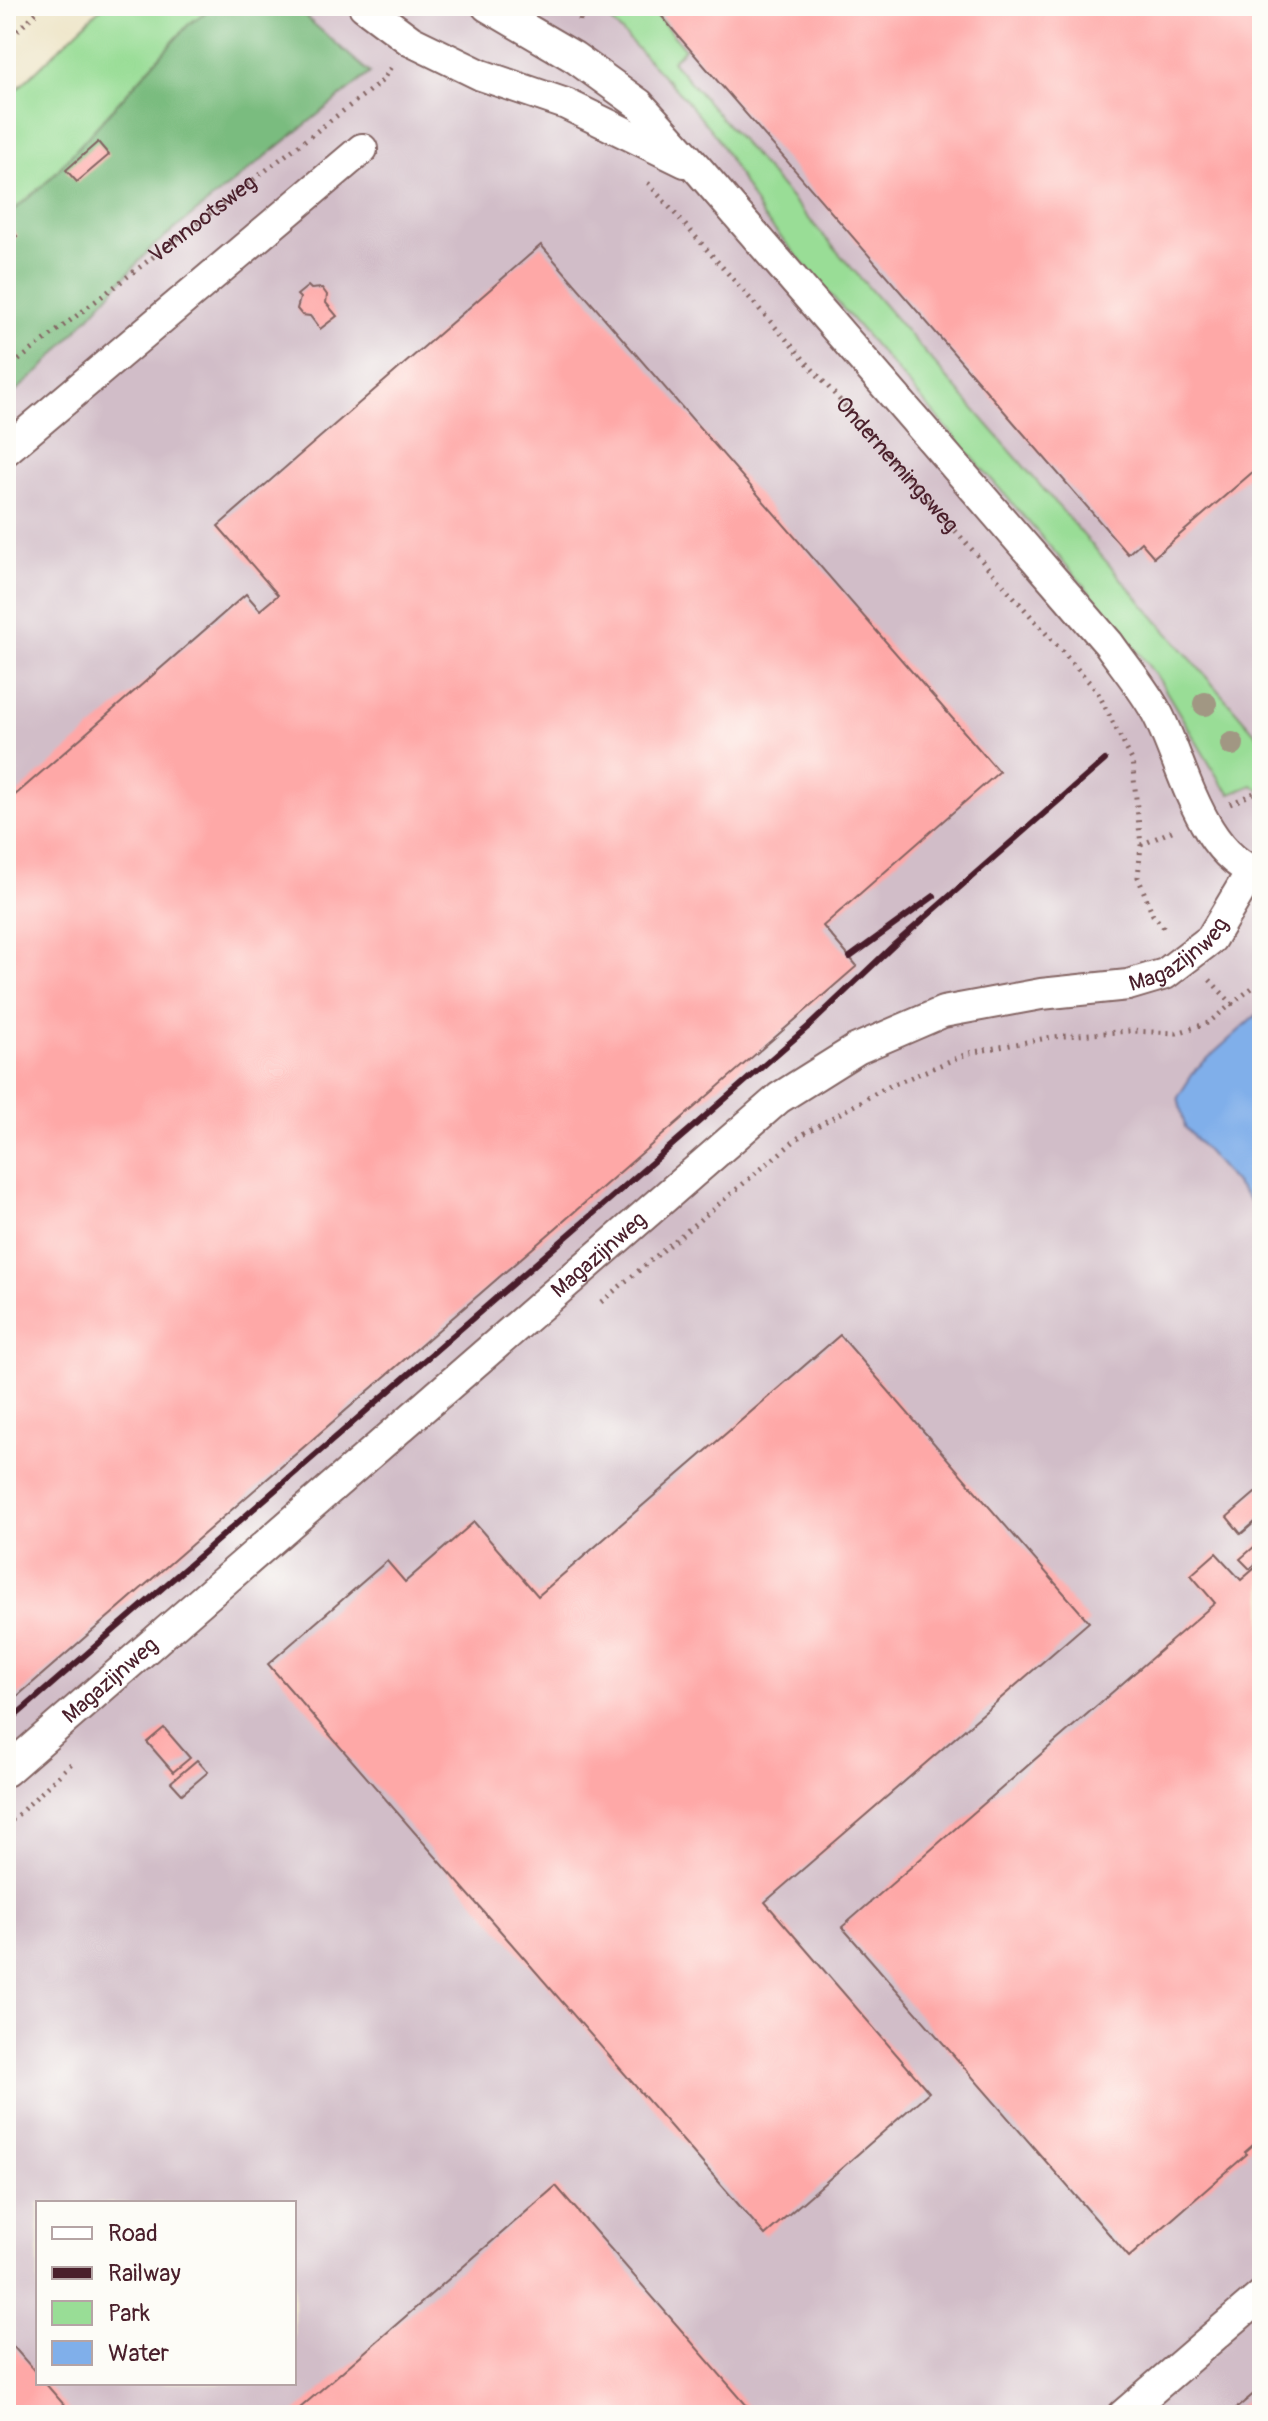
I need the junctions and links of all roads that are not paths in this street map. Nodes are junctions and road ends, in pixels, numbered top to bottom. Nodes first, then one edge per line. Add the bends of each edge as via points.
1 (364, 6) edge
2 (487, 6) edge
3 (362, 149) dead end
4 (697, 168) junction
5 (6, 450) edge
6 (1256, 873) edge
7 (6, 1771) edge
8 (1262, 2295) edge
9 (1123, 2415) edge

1 - 4 street, Ondernemingsweg via 439,55 566,104
2 - 4 street, Ondernemingsweg via 574,57 639,104
3 - 5 street
4 - 6 street, Ondernemingsweg via 1109,644 1156,711 1200,817 1222,850
6 - 7 street, Magazijnweg via 1211,939 1165,974 1128,985 943,1012 857,1049 779,1098
8 - 9 street

